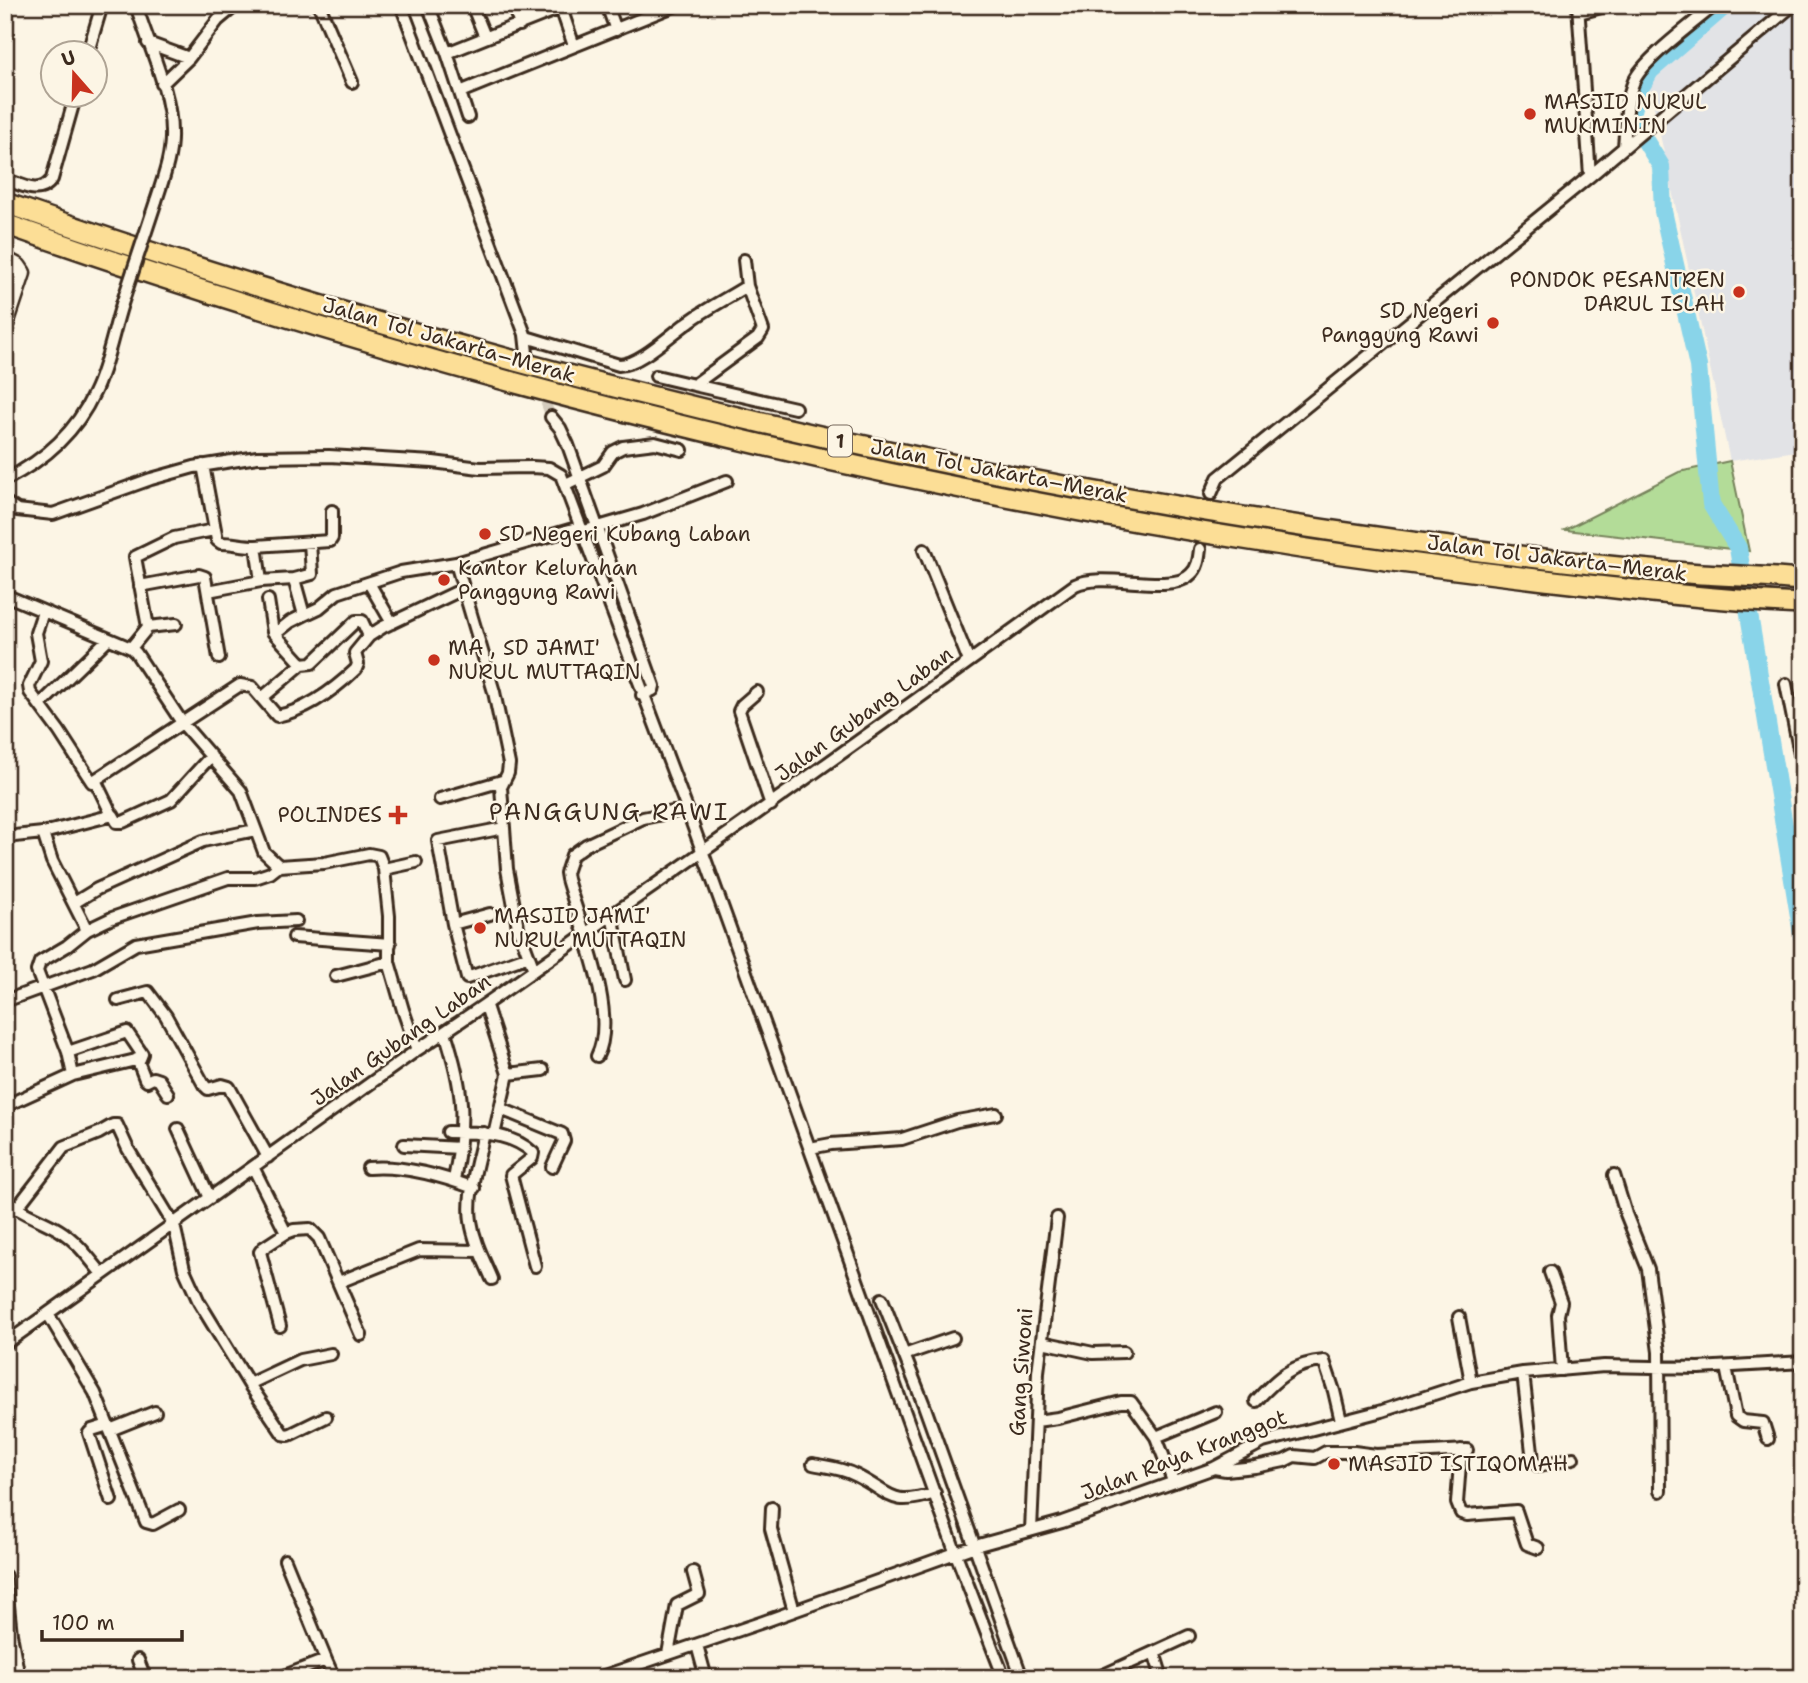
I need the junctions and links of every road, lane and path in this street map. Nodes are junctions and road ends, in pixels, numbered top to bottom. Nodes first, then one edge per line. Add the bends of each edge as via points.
1 (102, 5) edge
2 (136, 5) edge
3 (236, 5) edge
4 (318, 5) edge
5 (401, 5) edge
6 (428, 5) edge
7 (472, 5) edge
8 (513, 5) edge
9 (607, 5) edge
10 (676, 5) edge
11 (1609, 5) edge
12 (1715, 5) edge
13 (1793, 5) edge
14 (560, 6) edge
15 (222, 9) edge
16 (656, 9) edge
17 (1579, 9) edge
18 (520, 25) junction
19 (616, 30) junction
20 (485, 37) junction
21 (92, 38) edge
22 (148, 43) junction
23 (574, 46) junction
24 (447, 53) junction
25 (189, 58) junction
26 (352, 82) dead end
27 (162, 84) junction
28 (460, 92) junction
29 (72, 108) edge
30 (468, 117) dead end
31 (1627, 144) junction
32 (1590, 176) junction
33 (5, 179) edge
34 (5, 202) edge
35 (5, 224) edge
36 (5, 260) edge
37 (744, 261) dead end
38 (747, 286) junction
39 (5, 324) edge
40 (525, 335) junction
41 (527, 353) dead end
42 (656, 376) dead end
43 (694, 385) junction
44 (795, 408) dead end
45 (551, 417) tunnel mouth
46 (681, 450) dead end
47 (203, 466) junction
48 (5, 480) edge
49 (574, 481) junction
50 (727, 481) dead end
51 (1211, 494) tunnel mouth
52 (5, 502) edge
53 (332, 512) dead end
54 (589, 529) junction
55 (214, 530) junction
56 (310, 542) junction
57 (256, 546) junction
58 (1200, 549) tunnel mouth
59 (924, 550) dead end
60 (456, 563) junction
61 (294, 579) junction
62 (1803, 580) edge
63 (261, 581) junction
64 (369, 583) junction
65 (140, 586) junction
66 (463, 589) junction
67 (208, 591) junction
68 (6, 598) edge
69 (268, 600) dead end
70 (1803, 604) edge
71 (43, 612) junction
72 (304, 615) junction
73 (392, 623) junction
74 (176, 624) dead end
75 (148, 627) junction
76 (275, 634) junction
77 (369, 636) junction
78 (108, 639) junction
79 (131, 648) junction
80 (219, 658) dead end
81 (969, 661) junction
82 (302, 664) junction
83 (1786, 684) dead end
84 (757, 692) dead end
85 (642, 695) junction
86 (262, 698) junction
87 (41, 704) junction
88 (183, 724) junction
89 (211, 756) junction
90 (1803, 769) edge
91 (94, 780) junction
92 (501, 784) junction
93 (440, 799) dead end
94 (771, 804) junction
95 (687, 809) junction
96 (112, 815) junction
97 (504, 828) junction
98 (255, 830) junction
99 (43, 833) junction
100 (5, 837) edge
101 (702, 853) junction
102 (416, 862) dead end
103 (279, 866) junction
104 (384, 869) junction
105 (74, 903) junction
106 (490, 914) dead end
107 (612, 915) junction
108 (296, 920) dead end
109 (453, 924) junction
110 (87, 930) junction
111 (584, 935) junction
112 (294, 937) dead end
113 (390, 944) junction
114 (529, 956) junction
115 (389, 962) junction
116 (534, 970) junction
117 (336, 976) dead end
118 (625, 980) dead end
119 (45, 988) junction
120 (118, 1000) dead end
121 (5, 1001) edge
122 (486, 1006) junction
123 (445, 1032) junction
124 (417, 1050) junction
125 (68, 1052) junction
126 (597, 1056) dead end
127 (137, 1059) junction
128 (543, 1070) dead end
129 (508, 1074) junction
130 (73, 1075) junction
131 (168, 1094) dead end
132 (5, 1106) edge
133 (501, 1109) junction
134 (996, 1114) dead end
135 (178, 1129) dead end
136 (448, 1132) dead end
137 (462, 1132) junction
138 (489, 1134) junction
139 (404, 1144) dead end
140 (460, 1148) junction
141 (810, 1148) junction
142 (268, 1157) junction
143 (552, 1167) dead end
144 (254, 1168) junction
145 (368, 1168) dead end
146 (1614, 1175) dead end
147 (454, 1180) junction
148 (474, 1188) junction
149 (210, 1198) junction
150 (5, 1200) edge
151 (16, 1209) junction
152 (1057, 1218) dead end
153 (174, 1225) junction
154 (286, 1233) junction
155 (480, 1251) junction
156 (535, 1266) dead end
157 (1550, 1272) dead end
158 (102, 1274) junction
159 (492, 1279) dead end
160 (339, 1282) junction
161 (882, 1299) dead end
162 (48, 1314) junction
163 (1459, 1317) dead end
164 (280, 1326) dead end
165 (361, 1335) dead end
166 (953, 1338) dead end
167 (1042, 1342) junction
168 (5, 1344) edge
169 (1124, 1352) dead end
170 (331, 1354) dead end
171 (904, 1356) junction
172 (1803, 1363) edge
173 (1658, 1367) junction
174 (1726, 1367) junction
175 (1562, 1370) junction
176 (1523, 1373) junction
177 (1471, 1382) junction
178 (249, 1384) junction
179 (1256, 1401) dead end
180 (915, 1408) junction
181 (155, 1412) dead end
182 (1216, 1412) dead end
183 (326, 1417) dead end
184 (1036, 1421) junction
185 (1340, 1421) junction
186 (109, 1428) junction
187 (1156, 1437) junction
188 (1768, 1439) dead end
189 (1573, 1458) dead end
190 (813, 1464) dead end
191 (1214, 1468) junction
192 (1173, 1481) junction
193 (1660, 1491) dead end
194 (935, 1493) junction
195 (111, 1500) dead end
196 (772, 1508) dead end
197 (180, 1510) dead end
198 (1031, 1530) junction
199 (1538, 1548) dead end
200 (966, 1550) junction
201 (285, 1560) dead end
202 (693, 1572) dead end
203 (5, 1576) edge
204 (794, 1611) junction
205 (1189, 1636) dead end
206 (697, 1645) junction
207 (11, 1648) edge
208 (1154, 1652) junction
209 (668, 1654) junction
210 (138, 1660) dead end
211 (326, 1661) junction
212 (19, 1675) edge
213 (145, 1678) edge
214 (279, 1678) edge
215 (334, 1678) edge
216 (598, 1678) edge
217 (706, 1678) edge
218 (1004, 1678) edge
219 (1022, 1678) edge
220 (1097, 1678) edge
221 (1162, 1678) edge

1 - 21 street
2 - 22 street
3 - 15 street
4 - 26 street
5 - 40 street
6 - 24 street
7 - 20 street
8 - 18 street
9 - 19 street
10 - 16 street
11 - 17 street
12 - 31 street via 1635,78
13 - 31 street
14 - 18 street
14 - 23 street
15 - 25 street
16 - 19 street
17 - 32 street
18 - 20 street
19 - 23 street
20 - 24 street
22 - 25 street
22 - 27 street
23 - 28 street
24 - 28 street
25 - 27 street
27 - 48 street, bridge via 172,133 167,163 95,392 61,440
28 - 30 street
29 - 33 street via 48,185 32,189
31 - 32 street
32 - 51 street via 1218,478
34 - 62 highway, Jalan Tol Jakarta–Merak / 1 via 132,247 509,361 770,426 994,474 1401,541 1698,574
35 - 70 highway, Jalan Tol Jakarta–Merak / 1 via 167,280 509,382 918,480 1170,528 1380,561 1687,597
36 - 39 street via 22,273
37 - 38 street
38 - 40 street via 626,365
38 - 43 street via 763,332
40 - 41 street
42 - 43 street
43 - 44 street
45 - 49 street via 563,434
46 - 49 street via 655,443 623,446 603,466
47 - 49 street via 257,457 329,456 480,468 549,468
47 - 52 street via 53,514 17,510
47 - 55 street
49 - 54 street
49 - 54 street
50 - 54 street via 643,514
53 - 56 street via 331,540
54 - 60 street
54 - 85 street
54 - 85 street via 654,686
55 - 57 street via 221,543
55 - 65 street via 174,538 135,557
56 - 57 street
56 - 61 street via 312,574
57 - 63 street
58 - 81 street, Jalan Gubang Laban via 1191,575 1179,582 1095,580 1075,585
59 - 81 street
60 - 64 street via 401,572
60 - 66 street
61 - 63 street
61 - 72 street
63 - 67 street
64 - 72 street via 338,593
64 - 73 street
65 - 67 street via 203,575
65 - 75 street
66 - 73 street
66 - 92 street via 494,692 509,764
67 - 80 street
68 - 71 street
69 - 76 street
71 - 78 street
71 - 87 street via 36,633 41,661 29,687
72 - 76 street
73 - 77 street
74 - 75 street
75 - 79 street
76 - 82 street
77 - 82 street via 362,621 356,621 312,663
77 - 86 street via 355,653 356,669 324,697 279,716
78 - 79 street
78 - 87 street
79 - 88 street
81 - 94 street, Jalan Gubang Laban
82 - 86 street
83 - 90 street
84 - 94 street via 738,711
85 - 95 street
86 - 88 street via 252,687 240,685
87 - 91 street via 88,779
88 - 89 street
88 - 91 street
89 - 96 street via 167,803 122,822
89 - 98 street via 241,791
91 - 96 street
92 - 93 street
92 - 97 street
94 - 101 street, Jalan Gubang Laban
95 - 101 street
95 - 111 street via 643,818 572,855 566,879
96 - 99 street
97 - 109 street via 438,841
97 - 114 street via 511,896
98 - 103 street via 264,852
98 - 105 street via 203,841
99 - 100 street
99 - 105 street
101 - 107 street, Jalan Gubang Laban
101 - 141 street
102 - 104 street
103 - 104 street via 376,854
103 - 110 street via 263,876 228,878
104 - 113 street
105 - 110 street
106 - 109 street
107 - 111 street, Jalan Gubang Laban
107 - 118 street
108 - 119 street via 136,944
109 - 114 street via 465,977
110 - 119 street via 40,961 37,971
111 - 116 street, Jalan Gubang Laban
111 - 126 street via 603,1018
112 - 113 street
113 - 115 street
114 - 116 street
115 - 117 street
115 - 124 street
116 - 122 street, Jalan Gubang Laban
119 - 121 street
119 - 125 street
120 - 142 street via 148,992 204,1085 208,1089 229,1087
122 - 123 street, Jalan Gubang Laban
122 - 129 street
123 - 124 street, Jalan Gubang Laban
123 - 137 street via 460,1080
124 - 142 street, Jalan Gubang Laban
125 - 127 street via 127,1032 142,1054
125 - 130 street
127 - 130 street
127 - 131 street via 145,1079 159,1080
128 - 129 street
129 - 133 street
130 - 132 street
133 - 138 street
133 - 143 street via 562,1134 564,1141
134 - 141 street via 902,1139
135 - 149 street
136 - 137 street
137 - 138 street
137 - 140 street
138 - 148 street
138 - 156 street via 533,1153 511,1175
139 - 140 street
140 - 147 street
141 - 180 street
142 - 144 street, Jalan Gubang Laban
144 - 149 street, Jalan Gubang Laban
144 - 154 street
145 - 147 street
146 - 173 street via 1648,1269
147 - 148 street
148 - 155 street via 471,1219
149 - 153 street, Jalan Gubang Laban
150 - 151 street
151 - 153 street via 64,1147 116,1124
151 - 158 street via 72,1239
152 - 167 street, Gang Siwoni
153 - 158 street, Jalan Gubang Laban
153 - 178 street via 188,1280
154 - 160 street via 314,1232
154 - 164 street via 260,1252
155 - 159 street
155 - 160 street via 419,1250
157 - 175 street via 1560,1302
158 - 162 street, Jalan Gubang Laban
160 - 165 street
161 - 171 street
162 - 168 street, Jalan Gubang Laban
162 - 186 street via 91,1384
163 - 177 street
166 - 171 street
167 - 169 street via 1093,1353
167 - 184 street, Gang Siwoni
170 - 178 street via 300,1360
171 - 180 street
172 - 174 street, Jalan Raya Kranggot
173 - 174 street, Jalan Raya Kranggot
173 - 175 street, Jalan Raya Kranggot
173 - 193 street
174 - 188 street via 1736,1416 1763,1423
175 - 176 street, Jalan Raya Kranggot
176 - 177 street, Jalan Raya Kranggot
176 - 189 street via 1533,1461 1539,1466
177 - 185 street, Jalan Raya Kranggot
178 - 183 street via 285,1436
179 - 185 street via 1280,1376 1324,1361
180 - 194 street
180 - 200 street
181 - 186 street
182 - 187 street
184 - 187 street via 1127,1401 1134,1404
184 - 198 street, Gang Siwoni
185 - 191 street, Jalan Raya Kranggot via 1263,1442
186 - 195 street via 89,1433
186 - 197 street via 146,1522 153,1524
187 - 192 street
190 - 194 street via 853,1474 899,1500
191 - 192 street, Jalan Raya Kranggot
191 - 199 street via 1255,1467 1294,1456 1315,1458 1326,1452 1376,1455 1464,1450 1457,1503 1461,1513 1516,1510 1527,1544
192 - 198 street, Jalan Raya Kranggot
194 - 200 street
196 - 204 street via 771,1529
198 - 200 street, Jalan Raya Kranggot
200 - 204 street, Jalan Raya Kranggot
200 - 218 street
200 - 219 street
201 - 211 street
202 - 209 street via 699,1594 677,1605
203 - 207 street
204 - 206 street, Jalan Raya Kranggot
205 - 208 street
206 - 209 street, Jalan Raya Kranggot
206 - 217 street
207 - 212 street
208 - 220 street
208 - 221 street
209 - 216 street, Jalan Raya Kranggot
210 - 213 street
211 - 214 street
211 - 215 street

